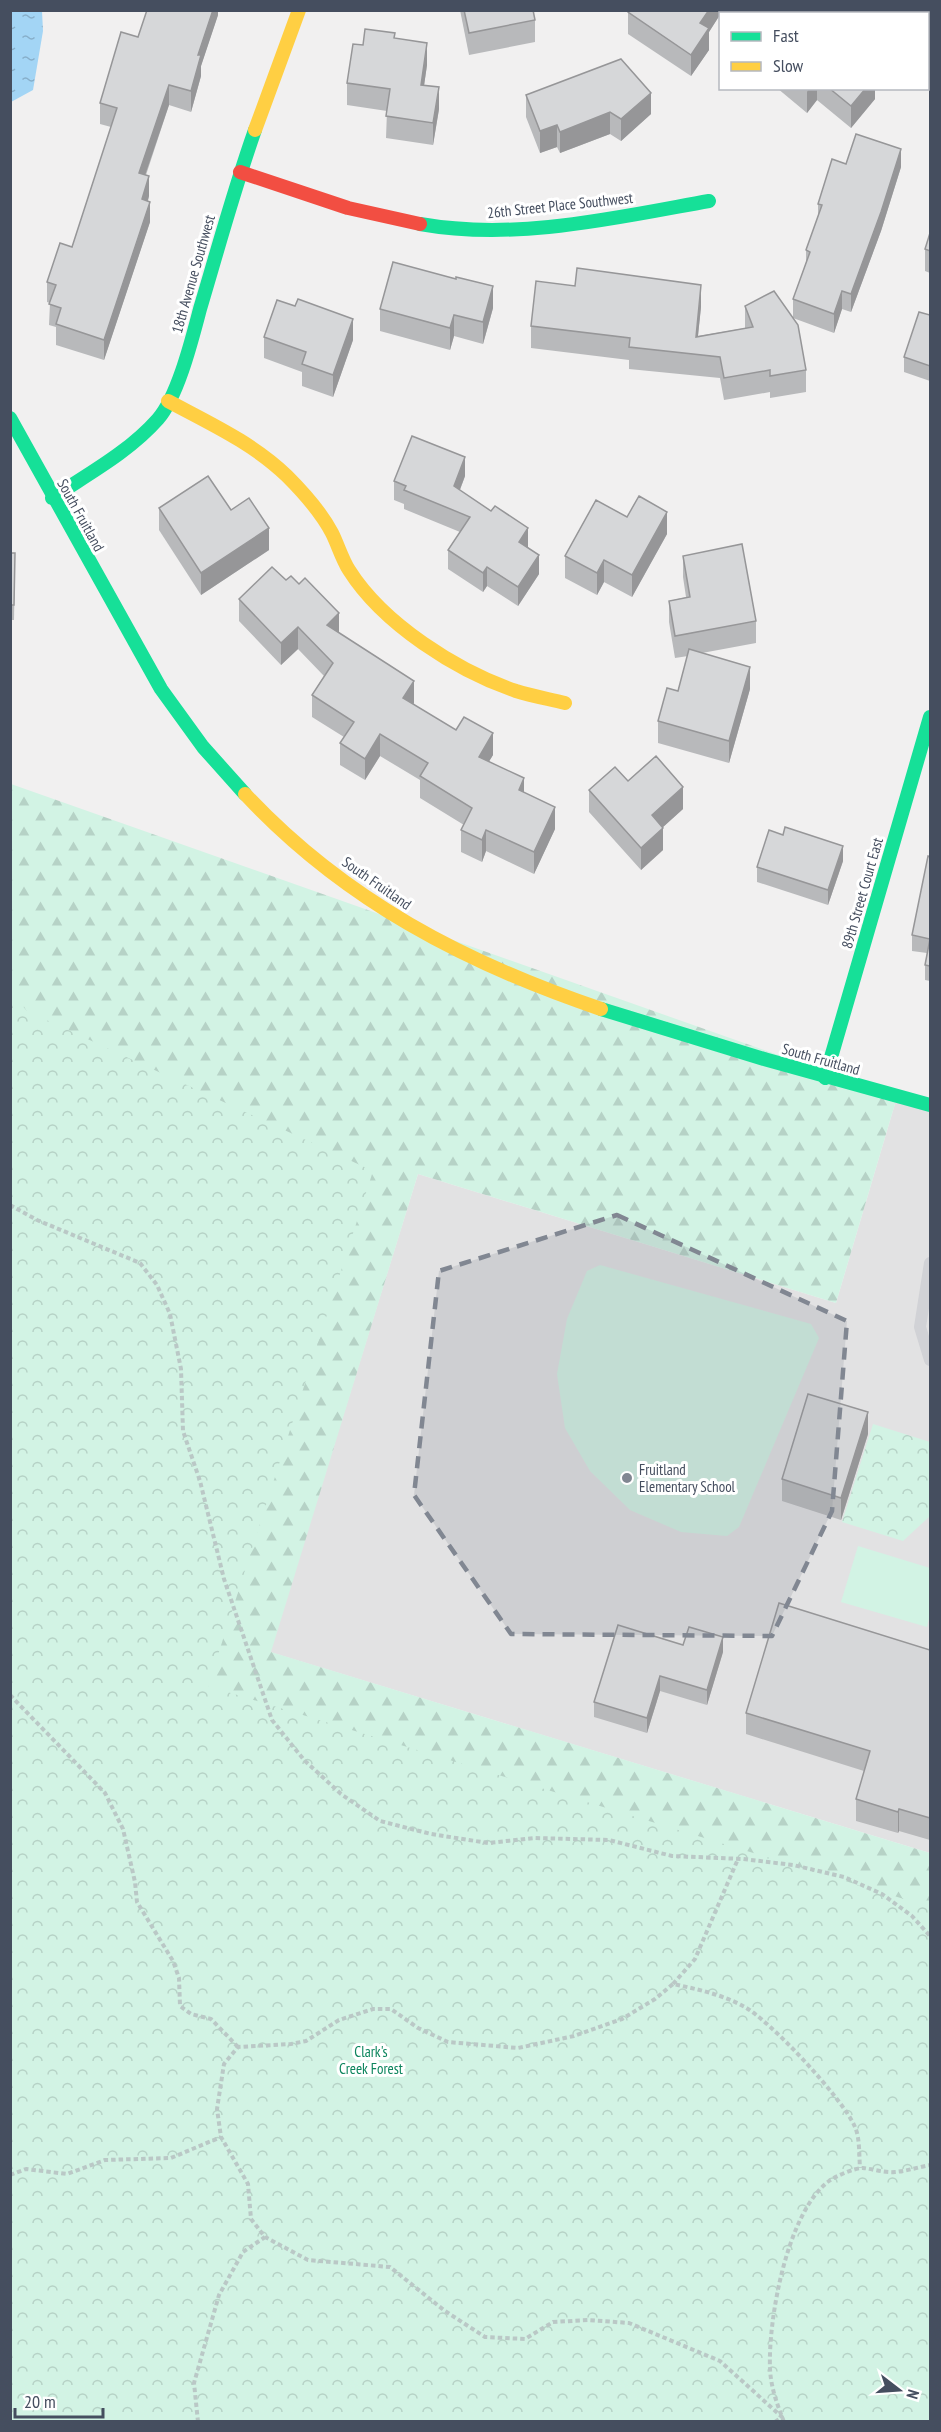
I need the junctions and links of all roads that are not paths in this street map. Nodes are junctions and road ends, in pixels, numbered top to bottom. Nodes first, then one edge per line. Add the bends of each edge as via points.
1 (299, 10) edge
2 (240, 172) junction
3 (709, 201) dead end
4 (168, 400) junction
5 (10, 418) edge
6 (52, 498) junction
7 (565, 703) dead end
8 (930, 717) edge
9 (825, 1077) junction
10 (930, 1105) edge
11 (930, 1263) edge
12 (930, 1360) edge

1 - 2 street, 18th Avenue Southwest
2 - 3 street, 26th Street Place Southwest via 362,211 458,229 504,230 607,220
2 - 4 street, 18th Avenue Southwest via 191,341
4 - 6 street, 18th Avenue Southwest via 159,418 126,449
4 - 7 street via 237,439 285,475 327,525 349,571 366,592 423,642 478,675 516,691
5 - 6 street, South Fruitland
6 - 9 street, South Fruitland via 145,664 182,719 270,819 348,884 396,918 502,974 624,1018
8 - 9 street, 89th Street Court East
9 - 10 street, South Fruitland
11 - 12 lane via 920,1327

